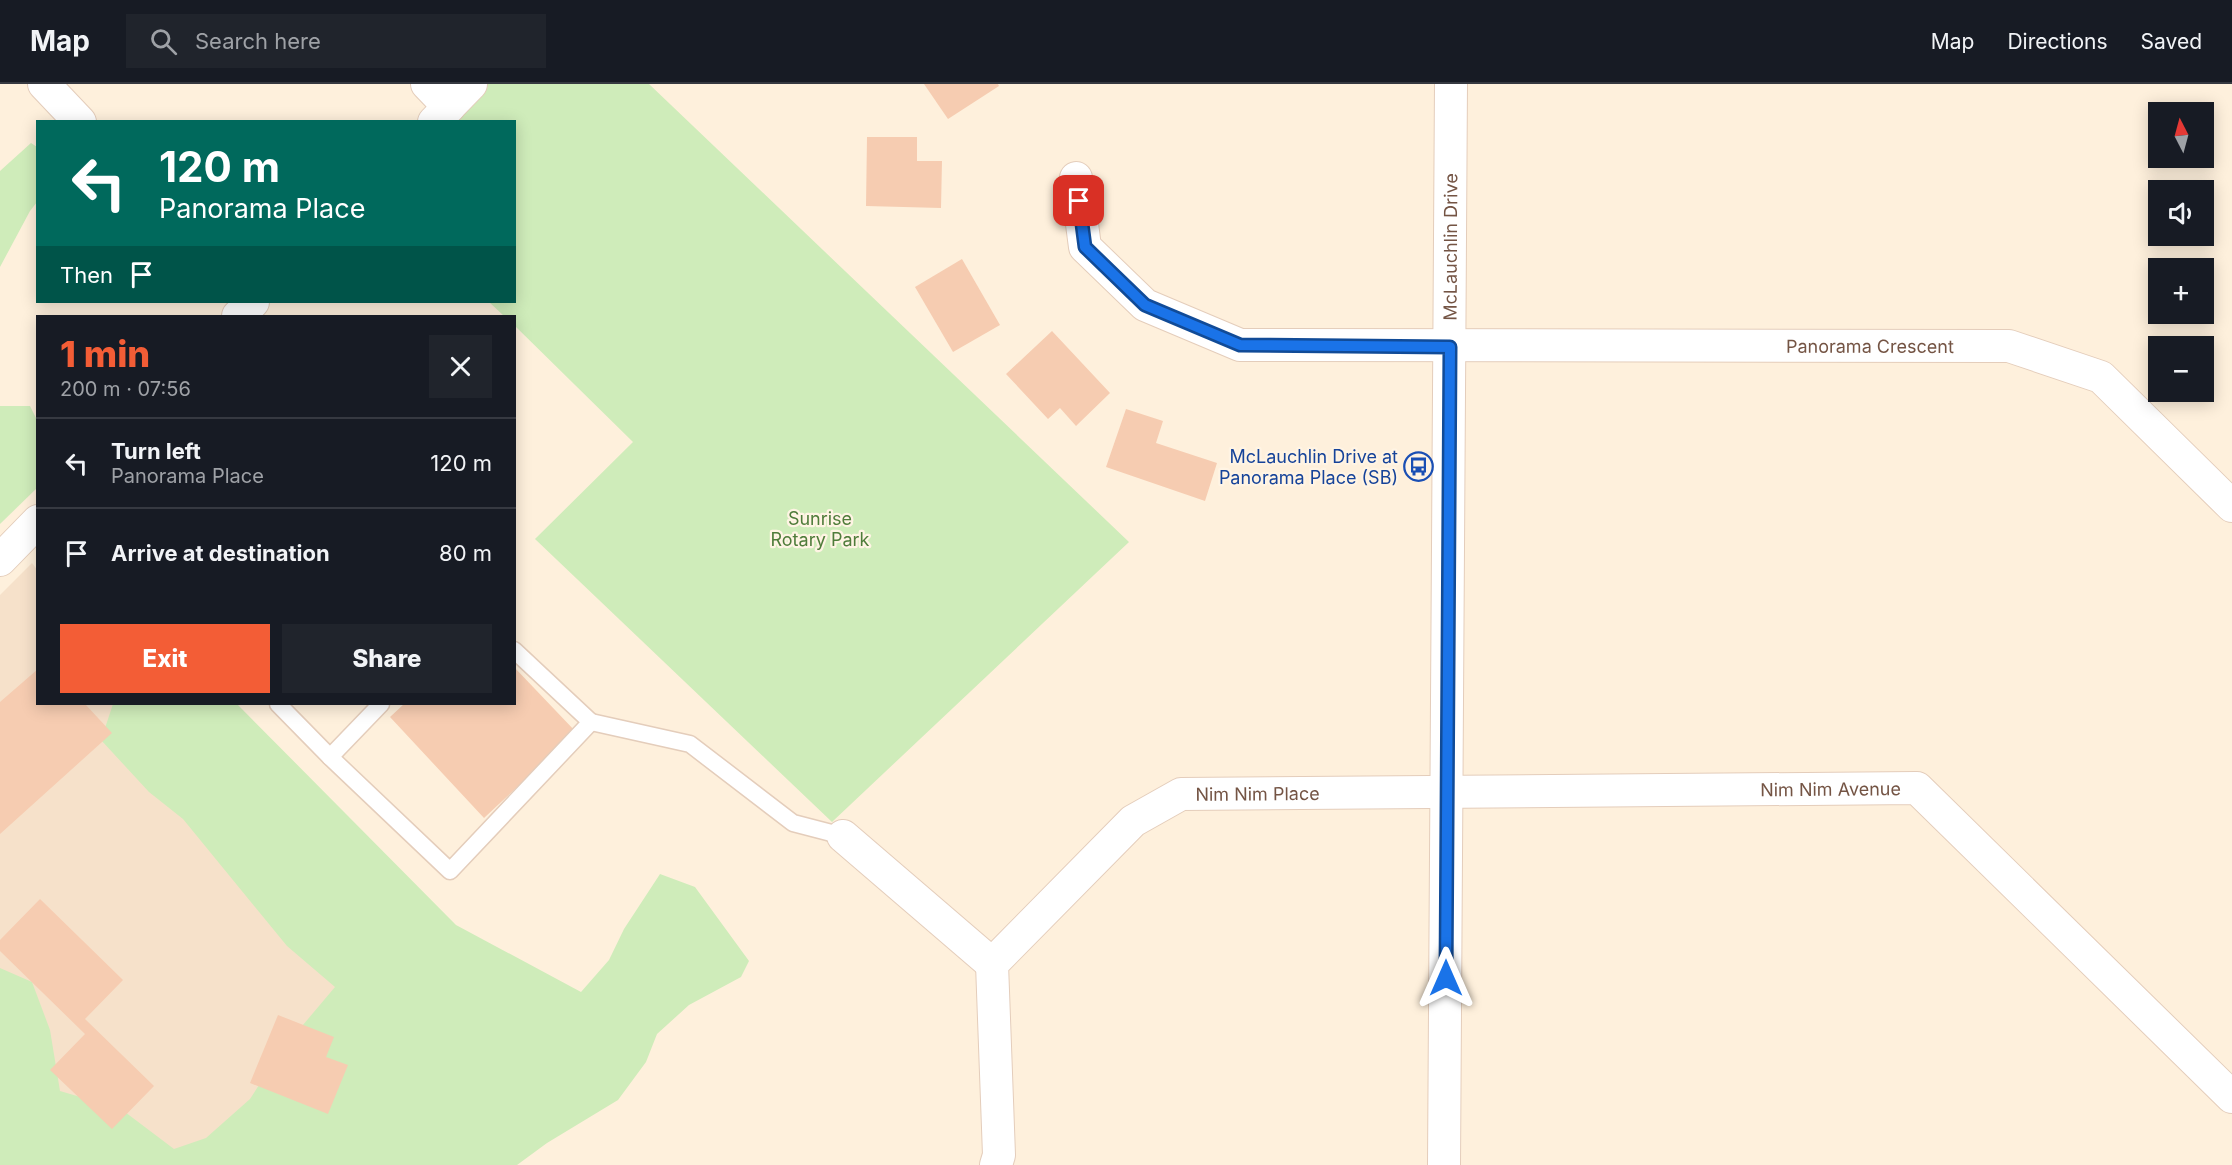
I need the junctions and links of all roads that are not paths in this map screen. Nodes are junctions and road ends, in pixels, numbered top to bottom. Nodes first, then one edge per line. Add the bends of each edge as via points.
1 (44, 84) edge
2 (427, 84) edge
3 (471, 84) edge
4 (1451, 84) edge
5 (441, 114) edge
6 (78, 120) edge
7 (1076, 178) dead end
8 (252, 303) edge
9 (239, 315) edge
10 (1450, 347) junction
11 (2232, 506) edge
12 (36, 523) edge
13 (0, 560) edge
14 (516, 652) edge
15 (279, 705) edge
16 (380, 705) edge
17 (591, 722) junction
18 (330, 757) junction
19 (1447, 791) junction
20 (843, 836) joint
21 (992, 964) junction
22 (2232, 1097) edge
23 (996, 1165) edge
24 (1444, 1165) edge

1 - 6 street
2 - 5 street
3 - 5 street
4 - 10 street, McLauchlin Drive
7 - 10 street, Panorama Crescent via 1085,247 1145,305 1240,345
8 - 9 street
10 - 11 street, Panorama Crescent via 2009,346 2101,377
10 - 19 street, McLauchlin Drive
12 - 13 street
14 - 17 lane
15 - 18 lane
16 - 18 lane
17 - 18 lane via 450,871
17 - 20 lane via 690,744 793,823
19 - 21 street, Nim Nim Place via 1181,794 1133,821
19 - 22 street, Nim Nim Avenue via 1917,788
19 - 24 street, McLauchlin Drive
20 - 21 street
21 - 23 street via 999,1155

